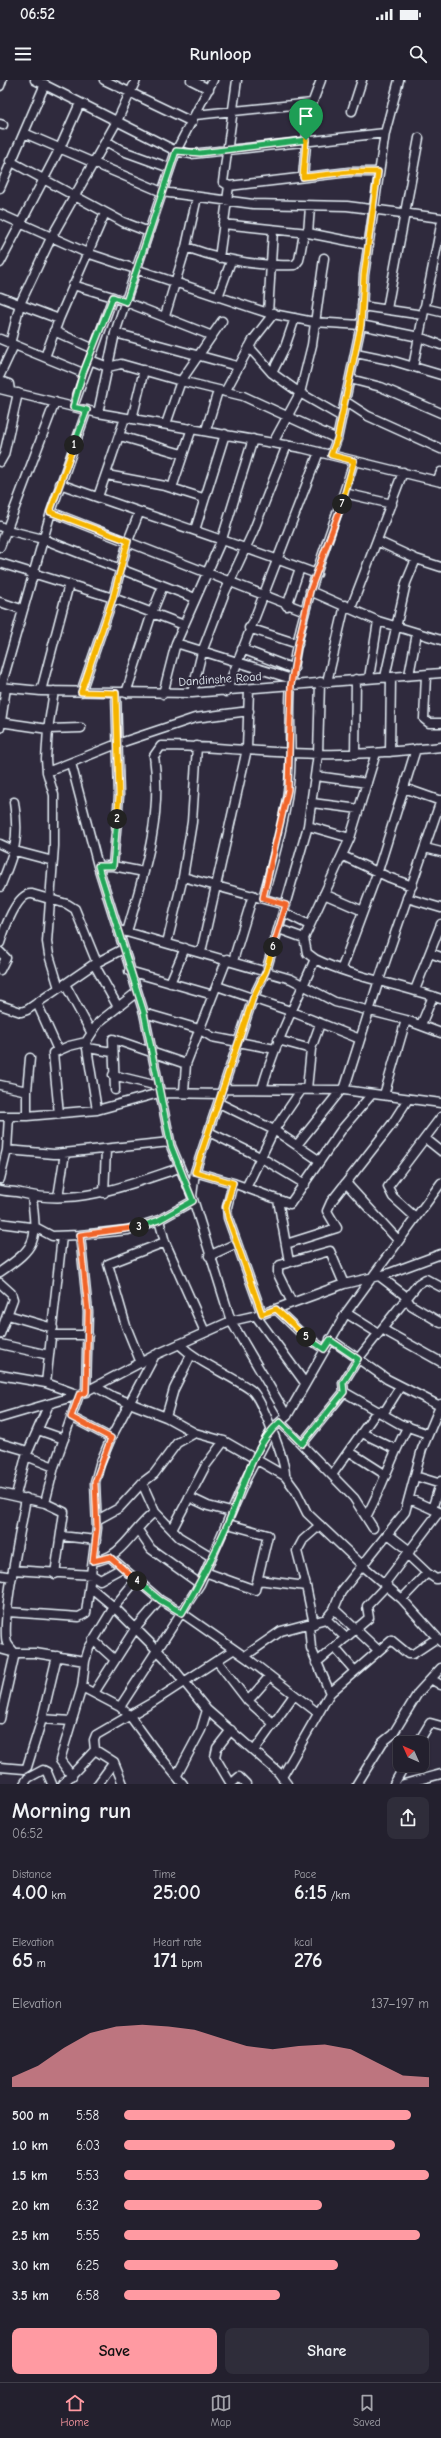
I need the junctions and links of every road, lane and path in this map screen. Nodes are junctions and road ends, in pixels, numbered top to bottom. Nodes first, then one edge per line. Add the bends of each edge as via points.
1 (2, 80) edge
2 (104, 80) edge
3 (136, 80) edge
4 (191, 80) edge
5 (213, 80) edge
6 (237, 80) edge
7 (321, 80) edge
8 (362, 80) edge
9 (399, 80) edge
10 (40, 82) edge
11 (0, 86) edge
12 (209, 89) junction
13 (129, 92) junction
14 (80, 103) junction
15 (312, 103) junction
16 (232, 111) junction
17 (352, 111) dead end
18 (193, 118) junction
19 (117, 121) junction
20 (24, 133) junction
21 (385, 133) junction
22 (420, 138) dead end
23 (306, 140) junction
24 (106, 142) junction
25 (60, 148) junction
26 (228, 148) junction
27 (176, 151) junction
28 (10, 161) junction
29 (93, 162) junction
30 (170, 168) junction
31 (378, 172) junction
32 (303, 177) junction
33 (44, 179) junction
34 (229, 186) junction
35 (0, 188) edge
36 (162, 192) junction
37 (75, 194) junction
38 (196, 198) junction
39 (227, 201) junction
40 (310, 207) junction
41 (373, 209) junction
42 (406, 212) junction
43 (105, 213) junction
44 (0, 214) edge
45 (441, 218) edge
46 (223, 224) junction
47 (20, 225) junction
48 (441, 225) edge
49 (273, 230) junction
50 (149, 232) junction
51 (306, 233) junction
52 (51, 238) junction
53 (369, 245) junction
54 (186, 247) junction
55 (87, 254) junction
56 (219, 258) junction
57 (324, 258) dead end
58 (231, 261) junction
59 (0, 263) edge
60 (271, 264) junction
61 (136, 270) junction
62 (175, 284) junction
63 (73, 285) junction
64 (0, 297) edge
65 (113, 297) junction
66 (218, 297) junction
67 (126, 302) junction
68 (20, 304) junction
69 (362, 306) junction
70 (387, 309) junction
71 (423, 311) junction
72 (441, 312) edge
73 (271, 313) junction
74 (165, 316) junction
75 (295, 318) junction
76 (59, 319) junction
77 (222, 321) dead end
78 (314, 322) junction
79 (361, 325) junction
80 (54, 331) junction
81 (116, 333) junction
82 (210, 335) junction
83 (419, 337) junction
84 (0, 339) edge
85 (12, 344) junction
86 (441, 345) edge
87 (249, 347) junction
88 (94, 349) junction
89 (356, 353) junction
90 (45, 357) junction
91 (196, 357) junction
92 (90, 360) junction
93 (237, 366) junction
94 (108, 367) junction
95 (413, 367) junction
96 (144, 370) junction
97 (83, 373) junction
98 (272, 373) junction
99 (0, 375) edge
100 (441, 375) edge
101 (350, 379) junction
102 (0, 381) edge
103 (181, 381) junction
104 (0, 389) edge
105 (221, 391) junction
106 (14, 392) junction
107 (300, 393) junction
108 (345, 401) junction
109 (55, 402) junction
110 (73, 407) junction
111 (87, 410) junction
112 (441, 412) edge
113 (98, 413) junction
114 (290, 415) junction
115 (342, 417) junction
116 (129, 419) junction
117 (166, 424) junction
118 (192, 428) junction
119 (206, 430) junction
120 (225, 434) junction
121 (120, 436) junction
122 (253, 439) junction
123 (337, 439) junction
124 (273, 443) junction
125 (287, 445) junction
126 (441, 449) edge
127 (319, 452) junction
128 (182, 454) junction
129 (331, 455) junction
130 (354, 461) junction
131 (0, 462) edge
132 (403, 472) junction
133 (441, 472) edge
134 (107, 475) junction
135 (439, 481) edge
136 (60, 484) junction
137 (172, 488) junction
138 (344, 493) junction
139 (98, 497) junction
140 (203, 498) junction
141 (392, 504) junction
142 (50, 512) junction
143 (139, 513) junction
144 (3, 528) edge
145 (195, 530) junction
146 (43, 539) junction
147 (222, 539) junction
148 (128, 541) junction
149 (377, 541) junction
150 (0, 547) edge
151 (246, 547) junction
152 (276, 558) junction
153 (416, 559) junction
154 (0, 563) edge
155 (441, 567) edge
156 (120, 568) junction
157 (300, 568) junction
158 (32, 572) junction
159 (208, 573) junction
160 (317, 574) junction
161 (229, 582) junction
162 (69, 584) junction
163 (163, 586) junction
164 (310, 591) junction
165 (263, 595) junction
166 (113, 598) junction
167 (195, 598) junction
168 (0, 602) edge
169 (287, 606) junction
170 (348, 607) junction
171 (21, 609) junction
172 (305, 611) junction
173 (152, 613) junction
174 (378, 621) junction
175 (184, 625) junction
176 (396, 627) junction
177 (249, 628) junction
178 (417, 633) junction
179 (441, 640) edge
180 (176, 643) junction
181 (298, 644) junction
182 (242, 649) junction
183 (202, 652) junction
184 (236, 662) junction
185 (294, 669) junction
186 (441, 673) edge
187 (410, 675) junction
188 (426, 675) junction
189 (388, 677) junction
190 (369, 678) junction
191 (356, 679) junction
192 (291, 682) junction
193 (323, 682) junction
194 (2, 687) edge
195 (249, 689) junction
196 (41, 691) junction
197 (54, 691) junction
198 (81, 692) junction
199 (226, 692) junction
200 (116, 693) junction
201 (126, 693) junction
202 (192, 693) junction
203 (163, 694) junction
204 (249, 711) junction
205 (441, 723) edge
206 (0, 724) edge
207 (81, 728) dead end
208 (48, 729) junction
209 (116, 744) junction
210 (197, 746) junction
211 (441, 747) edge
212 (248, 749) junction
213 (416, 749) junction
214 (290, 751) junction
215 (390, 752) junction
216 (376, 753) junction
217 (318, 754) junction
218 (354, 754) junction
219 (71, 763) junction
220 (47, 772) junction
221 (316, 776) junction
222 (367, 783) junction
223 (404, 788) junction
224 (441, 800) edge
225 (14, 802) dead end
226 (312, 803) junction
227 (359, 809) junction
228 (308, 826) junction
229 (350, 838) junction
230 (0, 844) edge
231 (425, 848) junction
232 (16, 851) junction
233 (441, 852) edge
234 (343, 856) junction
235 (53, 861) junction
236 (98, 866) junction
237 (113, 866) junction
238 (378, 871) junction
239 (144, 872) junction
240 (182, 877) junction
241 (412, 886) junction
242 (0, 887) edge
243 (217, 887) junction
244 (324, 894) junction
245 (253, 895) junction
246 (263, 898) junction
247 (408, 898) junction
248 (49, 901) junction
249 (285, 908) junction
250 (441, 908) edge
251 (363, 911) junction
252 (441, 924) edge
253 (309, 925) junction
254 (278, 929) junction
255 (117, 930) junction
256 (127, 932) junction
257 (1, 937) edge
258 (304, 938) junction
259 (167, 943) junction
260 (184, 948) junction
261 (123, 949) junction
262 (0, 952) edge
263 (201, 952) junction
264 (430, 953) junction
265 (441, 957) edge
266 (315, 959) junction
267 (230, 960) junction
268 (96, 964) junction
269 (342, 968) junction
270 (0, 970) edge
271 (129, 971) junction
272 (266, 971) junction
273 (379, 980) junction
274 (170, 983) junction
275 (304, 985) junction
276 (62, 986) junction
277 (217, 986) junction
278 (415, 990) junction
279 (137, 992) junction
280 (213, 995) junction
281 (253, 998) junction
282 (437, 998) edge
283 (37, 1003) junction
284 (0, 1005) edge
285 (118, 1007) junction
286 (369, 1010) junction
287 (290, 1011) junction
288 (144, 1013) junction
289 (406, 1020) junction
290 (320, 1024) junction
291 (421, 1026) junction
292 (199, 1029) junction
293 (90, 1032) junction
294 (441, 1033) edge
295 (360, 1039) junction
296 (278, 1040) junction
297 (238, 1041) junction
298 (87, 1045) junction
299 (274, 1049) junction
300 (311, 1049) junction
301 (58, 1050) junction
302 (112, 1052) junction
303 (150, 1052) junction
304 (30, 1058) dead end
305 (186, 1064) junction
306 (113, 1075) junction
307 (0, 1085) edge
308 (158, 1089) junction
309 (262, 1089) junction
310 (305, 1089) junction
311 (115, 1090) dead end
312 (342, 1090) junction
313 (27, 1091) junction
314 (223, 1091) junction
315 (184, 1092) junction
316 (372, 1094) junction
317 (384, 1095) junction
318 (408, 1099) junction
319 (219, 1103) junction
320 (441, 1103) edge
321 (97, 1110) junction
322 (59, 1114) junction
323 (4, 1116) edge
324 (27, 1116) junction
325 (441, 1117) edge
326 (274, 1130) junction
327 (209, 1132) junction
328 (426, 1139) junction
329 (170, 1142) junction
330 (297, 1145) junction
331 (7, 1150) junction
332 (106, 1150) junction
333 (441, 1151) edge
334 (65, 1153) junction
335 (260, 1157) junction
336 (320, 1161) junction
337 (179, 1168) junction
338 (195, 1172) junction
339 (0, 1179) edge
340 (233, 1183) junction
341 (346, 1183) junction
342 (441, 1183) edge
343 (305, 1184) junction
344 (246, 1188) junction
345 (0, 1190) edge
346 (104, 1193) junction
347 (32, 1197) junction
348 (58, 1197) junction
349 (192, 1199) junction
350 (278, 1200) junction
351 (415, 1217) junction
352 (159, 1220) junction
353 (0, 1223) edge
354 (35, 1228) junction
355 (80, 1235) junction
356 (62, 1236) junction
357 (398, 1240) junction
358 (165, 1242) junction
359 (237, 1243) junction
360 (286, 1244) junction
361 (441, 1254) edge
362 (209, 1256) junction
363 (289, 1262) junction
364 (0, 1272) edge
365 (374, 1276) junction
366 (0, 1283) edge
367 (344, 1284) junction
368 (441, 1287) edge
369 (406, 1298) junction
370 (292, 1303) junction
371 (276, 1309) junction
372 (346, 1313) junction
373 (8, 1315) junction
374 (259, 1315) junction
375 (231, 1321) junction
376 (441, 1323) edge
377 (1, 1331) edge
378 (52, 1331) junction
379 (380, 1331) junction
380 (205, 1332) junction
381 (88, 1335) junction
382 (330, 1340) junction
383 (0, 1344) edge
384 (179, 1344) junction
385 (324, 1349) junction
386 (49, 1354) junction
387 (155, 1355) junction
388 (192, 1356) junction
389 (358, 1359) junction
390 (441, 1362) edge
391 (141, 1363) junction
392 (0, 1375) edge
393 (46, 1383) junction
394 (304, 1383) junction
395 (96, 1387) junction
396 (400, 1387) junction
397 (344, 1392) junction
398 (82, 1393) junction
399 (130, 1402) junction
400 (49, 1404) junction
401 (441, 1405) edge
402 (376, 1411) junction
403 (287, 1416) junction
404 (71, 1417) junction
405 (166, 1417) junction
406 (0, 1418) edge
407 (280, 1422) junction
408 (408, 1426) junction
409 (272, 1429) junction
410 (38, 1430) junction
411 (194, 1433) junction
412 (362, 1433) junction
413 (428, 1434) junction
414 (111, 1438) junction
415 (64, 1439) junction
416 (224, 1442) junction
417 (0, 1443) edge
418 (302, 1444) junction
419 (395, 1450) junction
420 (350, 1452) junction
421 (27, 1454) junction
422 (255, 1459) junction
423 (54, 1467) junction
424 (332, 1475) junction
425 (386, 1475) junction
426 (285, 1476) junction
427 (415, 1476) junction
428 (142, 1483) junction
429 (441, 1483) edge
430 (0, 1493) edge
431 (16, 1495) junction
432 (189, 1497) junction
433 (26, 1498) junction
434 (410, 1499) junction
435 (45, 1503) junction
436 (438, 1511) edge
437 (155, 1512) junction
438 (231, 1512) junction
439 (367, 1515) junction
440 (97, 1520) junction
441 (228, 1524) junction
442 (320, 1525) junction
443 (173, 1528) junction
444 (373, 1528) dead end
445 (138, 1530) junction
446 (388, 1534) junction
447 (61, 1536) junction
448 (96, 1540) junction
449 (409, 1552) junction
450 (110, 1557) junction
451 (212, 1557) junction
452 (93, 1561) junction
453 (363, 1566) junction
454 (122, 1568) junction
455 (205, 1572) junction
456 (427, 1573) junction
457 (12, 1574) junction
458 (55, 1574) junction
459 (0, 1575) edge
460 (92, 1575) junction
461 (441, 1578) edge
462 (136, 1580) junction
463 (258, 1580) junction
464 (200, 1584) junction
465 (386, 1584) junction
466 (306, 1586) junction
467 (90, 1587) junction
468 (402, 1599) junction
469 (160, 1600) junction
470 (114, 1607) junction
471 (334, 1609) junction
472 (8, 1612) junction
473 (182, 1613) junction
474 (326, 1619) junction
475 (311, 1624) junction
476 (135, 1628) junction
477 (356, 1629) junction
478 (346, 1638) junction
479 (93, 1640) junction
480 (439, 1640) edge
481 (335, 1648) junction
482 (0, 1649) edge
483 (233, 1650) junction
484 (378, 1650) junction
485 (157, 1652) junction
486 (15, 1653) junction
487 (56, 1656) junction
488 (245, 1656) junction
489 (114, 1659) junction
490 (85, 1661) junction
491 (218, 1662) junction
492 (316, 1663) junction
493 (441, 1668) edge
494 (354, 1670) junction
495 (270, 1676) junction
496 (431, 1679) junction
497 (185, 1681) junction
498 (441, 1685) edge
499 (82, 1687) junction
500 (94, 1693) junction
501 (330, 1693) junction
502 (294, 1695) junction
503 (248, 1701) junction
504 (120, 1707) junction
505 (207, 1710) junction
506 (318, 1713) junction
507 (130, 1716) junction
508 (0, 1719) edge
509 (42, 1719) junction
510 (71, 1721) junction
511 (274, 1724) junction
512 (441, 1726) edge
513 (231, 1730) junction
514 (422, 1736) edge
515 (95, 1750) junction
516 (254, 1751) junction
517 (114, 1762) junction
518 (0, 1767) edge
519 (401, 1772) edge
520 (437, 1775) edge
521 (72, 1776) junction
522 (180, 1781) edge
523 (285, 1781) edge
524 (24, 1784) edge
525 (52, 1784) edge
526 (63, 1784) edge
527 (98, 1784) edge
528 (123, 1784) edge
529 (231, 1784) edge
530 (246, 1784) edge
531 (357, 1784) edge
532 (394, 1784) edge
533 (404, 1784) edge

1 - 11 street
2 - 13 street
3 - 13 street
4 - 12 street
5 - 12 street
6 - 16 street
7 - 15 street
8 - 17 street
9 - 21 street
10 - 14 street
10 - 20 street
12 - 18 street
13 - 18 street
13 - 19 street
14 - 19 street
14 - 25 street
15 - 16 street
15 - 23 street
16 - 18 street
16 - 26 street
18 - 27 street
19 - 24 street
19 - 27 street
20 - 25 street
20 - 28 street
21 - 23 street
21 - 31 street
22 - 42 street
23 - 26 street
23 - 32 street
24 - 29 street
24 - 30 street
25 - 29 street
25 - 33 street
26 - 27 street via 200,153
26 - 34 street via 223,182
27 - 30 street
28 - 33 street
28 - 35 street
29 - 36 street
29 - 37 street
30 - 36 street
31 - 32 street
31 - 41 street
32 - 34 street
33 - 37 street
33 - 47 street
34 - 39 street
36 - 38 street
36 - 50 street
37 - 43 street
37 - 52 street
38 - 39 street
38 - 54 street
39 - 40 street
39 - 46 street
40 - 41 street
40 - 51 street
41 - 42 street
41 - 53 street
42 - 45 street
42 - 70 street
43 - 50 street
43 - 55 street
44 - 47 street
46 - 49 street
46 - 56 street
47 - 52 street
47 - 59 street
48 - 71 street
49 - 51 street
49 - 60 street
50 - 61 street
51 - 53 street
51 - 60 street via 296,264
52 - 55 street
52 - 68 street
53 - 69 street
54 - 56 street
54 - 62 street
55 - 61 street
55 - 63 street
56 - 58 street
57 - 78 street
58 - 60 street via 253,265
58 - 66 street
60 - 73 street
61 - 62 street
61 - 67 street
62 - 66 street
62 - 74 street
63 - 65 street
63 - 76 street
64 - 68 street
65 - 67 street
65 - 88 street
66 - 73 street
67 - 74 street
67 - 81 street
68 - 76 street
68 - 85 street
69 - 70 street
69 - 79 street
70 - 71 street
71 - 72 street
71 - 83 street
73 - 75 street
73 - 87 street
74 - 82 street
75 - 78 street
75 - 98 street
76 - 80 street
77 - 82 street
78 - 79 street
78 - 107 street via 310,358
79 - 83 street
79 - 89 street
80 - 88 street
80 - 90 street
81 - 91 street
81 - 94 street
82 - 91 street
83 - 86 street
83 - 95 street
84 - 85 street
85 - 90 street
85 - 99 street
87 - 93 street
87 - 98 street
88 - 92 street
89 - 95 street
89 - 101 street
90 - 97 street
91 - 93 street
91 - 103 street
92 - 94 street
92 - 97 street
93 - 105 street
94 - 96 street via 121,364
94 - 113 street
95 - 100 street
96 - 103 street
96 - 116 street
97 - 110 street
98 - 107 street
101 - 108 street
101 - 112 street via 381,387
102 - 106 street via 9,384
103 - 105 street
103 - 117 street
104 - 106 street
105 - 114 street via 243,396
105 - 119 street
106 - 109 street
106 - 131 street via 4,455
107 - 114 street
107 - 115 street
108 - 115 street
108 - 126 street via 368,416
109 - 110 street
109 - 144 street
110 - 111 street
111 - 113 street
111 - 136 street
113 - 116 street
114 - 123 street
114 - 124 street
115 - 123 street
116 - 117 street
116 - 121 street
117 - 118 street
118 - 119 street
118 - 128 street
119 - 120 street
120 - 122 street
120 - 140 street
121 - 128 street
121 - 134 street
122 - 124 street
122 - 147 street
123 - 129 street
124 - 125 street
125 - 127 street
125 - 151 street
127 - 129 street
127 - 152 street
128 - 137 street
129 - 130 street
130 - 132 street
130 - 138 street
132 - 135 street
132 - 141 street
133 - 135 street
134 - 137 street
134 - 139 street
136 - 139 street
136 - 142 street
137 - 140 street
138 - 141 street
138 - 160 street
139 - 143 street
140 - 145 street
141 - 149 street
142 - 146 street
142 - 148 street
143 - 145 street
143 - 148 street
144 - 146 street
144 - 150 street
145 - 147 street
146 - 156 street
146 - 158 street
147 - 151 street
147 - 159 street
148 - 156 street
148 - 159 street
149 - 153 street
149 - 170 street
151 - 152 street
151 - 161 street
152 - 157 street
152 - 165 street
153 - 155 street
153 - 176 street via 406,583
154 - 158 street
156 - 163 street
156 - 166 street
157 - 160 street
157 - 169 street
158 - 162 street
158 - 171 street
159 - 161 street
159 - 167 street
160 - 164 street
161 - 165 street
161 - 183 street
162 - 166 street
162 - 196 street
163 - 167 street
163 - 173 street
164 - 170 street
164 - 172 street
165 - 169 street
165 - 177 street
166 - 173 street
166 - 198 street
167 - 175 street
168 - 171 street
169 - 172 street
170 - 174 street
170 - 193 street
171 - 194 street
172 - 181 street
173 - 175 street
173 - 201 street
174 - 176 street
174 - 190 street
175 - 180 street
176 - 178 street
176 - 189 street
177 - 181 street
177 - 182 street
178 - 179 street
178 - 187 street
180 - 183 street
180 - 203 street
181 - 185 street
182 - 184 street
182 - 185 street
183 - 184 street
183 - 202 street
184 - 192 street
184 - 199 street
185 - 192 street
186 - 188 street, Dandinshe Road
187 - 188 street, Dandinshe Road
187 - 189 street, Dandinshe Road
188 - 205 street via 424,719 429,723
189 - 190 street, Dandinshe Road
189 - 215 street
190 - 191 street, Dandinshe Road
191 - 193 street, Dandinshe Road
191 - 218 street
192 - 193 street, Dandinshe Road
192 - 195 street, Dandinshe Road
192 - 214 street
193 - 217 street
194 - 196 street, Dandinshe Road
194 - 206 street
195 - 199 street, Dandinshe Road
195 - 204 street
196 - 197 street, Dandinshe Road
197 - 198 street, Dandinshe Road
197 - 208 street
198 - 200 street, Dandinshe Road
199 - 202 street, Dandinshe Road
200 - 201 street, Dandinshe Road
200 - 209 street
201 - 203 street, Dandinshe Road
202 - 203 street, Dandinshe Road
204 - 209 street via 195,718
204 - 212 street
206 - 208 street
207 - 208 street
208 - 220 street
209 - 219 street
209 - 237 street via 119,796
210 - 212 street
210 - 239 street via 161,746 154,752 157,790 151,845
210 - 240 street via 192,822
211 - 213 street
212 - 214 street
212 - 243 street
213 - 215 street
213 - 223 street
214 - 217 street
214 - 246 street via 288,790
215 - 216 street
216 - 218 street
216 - 222 street
217 - 218 street
217 - 221 street
219 - 220 street
219 - 236 street
220 - 235 street via 54,795
221 - 222 street
221 - 226 street
222 - 227 street
223 - 224 street
223 - 238 street
224 - 231 street
225 - 232 street via 17,818
226 - 227 street
226 - 228 street
227 - 229 street
228 - 229 street
228 - 249 street
229 - 234 street
230 - 232 street
231 - 233 street
231 - 241 street
232 - 235 street
232 - 242 street
234 - 238 street
234 - 244 street
235 - 248 street
236 - 237 street
236 - 255 street
237 - 239 street
238 - 241 street
238 - 251 street
239 - 256 street
240 - 243 street
240 - 259 street
241 - 247 street
243 - 245 street
243 - 263 street
244 - 251 street
244 - 253 street
245 - 246 street
245 - 267 street
246 - 249 street
247 - 250 street
247 - 273 street
248 - 257 street via 32,894 20,897
248 - 268 street via 67,904 75,909
248 - 276 street via 47,942 49,955
249 - 253 street
249 - 254 street
251 - 269 street
252 - 264 street
253 - 258 street
254 - 258 street
254 - 272 street
255 - 256 street
255 - 261 street
256 - 259 street
258 - 266 street via 307,953
259 - 260 street
260 - 263 street
260 - 274 street
261 - 268 street
261 - 271 street
262 - 270 street via 6,958
263 - 267 street
264 - 265 street
264 - 278 street
266 - 269 street via 331,967
266 - 275 street
267 - 272 street
267 - 277 street
268 - 276 street
268 - 285 street
269 - 273 street
271 - 274 street
271 - 279 street
272 - 275 street
272 - 281 street
273 - 278 street
273 - 286 street
274 - 280 street
275 - 286 street via 328,999
275 - 287 street
276 - 283 street
276 - 293 street
277 - 280 street
277 - 281 street
278 - 282 street
279 - 285 street
279 - 288 street
280 - 292 street
281 - 287 street
281 - 297 street
282 - 291 street
283 - 284 street via 21,1012
283 - 301 street
285 - 293 street
286 - 289 street
286 - 295 street
287 - 290 street
287 - 296 street
288 - 292 street
288 - 303 street
289 - 291 street
289 - 317 street
290 - 295 street
290 - 300 street
291 - 294 street
292 - 297 street via 212,1037
292 - 305 street
293 - 298 street
295 - 312 street
296 - 299 street
296 - 300 street
297 - 299 street
297 - 314 street
298 - 301 street
298 - 302 street
298 - 321 street
299 - 309 street
300 - 310 street
301 - 322 street via 52,1057
302 - 303 street via 114,1039
302 - 306 street
303 - 305 street
303 - 308 street
304 - 313 street
305 - 315 street
306 - 308 street
306 - 311 street
307 - 313 street
308 - 315 street
308 - 321 street
308 - 329 street
309 - 310 street
309 - 314 street
310 - 312 street
310 - 326 street
312 - 316 street
312 - 330 street
313 - 324 street
314 - 315 street
314 - 319 street
316 - 317 street
316 - 336 street via 342,1129
317 - 318 street
318 - 320 street
318 - 341 street
319 - 326 street
319 - 327 street
321 - 322 street
322 - 324 street
323 - 324 street
323 - 331 street
325 - 328 street
326 - 330 street
326 - 335 street
327 - 335 street
327 - 338 street
328 - 333 street
328 - 351 street via 388,1187 393,1197
329 - 332 street
329 - 337 street
330 - 336 street
331 - 334 street via 32,1154
331 - 339 street
332 - 334 street
332 - 346 street
334 - 348 street
335 - 343 street
335 - 344 street
336 - 343 street
337 - 346 street
337 - 349 street
338 - 340 street
338 - 349 street
340 - 344 street
340 - 359 street via 226,1207
341 - 357 street
341 - 360 street via 327,1211 337,1228
342 - 351 street
343 - 350 street via 290,1204
344 - 350 street
345 - 347 street via 20,1192
346 - 348 street
347 - 348 street
347 - 354 street
349 - 352 street
349 - 362 street
350 - 360 street
351 - 357 street
352 - 355 street via 128,1230
352 - 358 street
353 - 354 street
354 - 356 street via 52,1236
354 - 364 street via 31,1246 25,1254
355 - 356 street
355 - 381 street
356 - 378 street
357 - 365 street
358 - 380 street
358 - 391 street via 108,1264 126,1326
359 - 362 street
359 - 374 street
360 - 363 street
361 - 365 street via 387,1274
362 - 375 street
363 - 367 street via 330,1251
363 - 370 street via 280,1265 277,1270
365 - 367 street
365 - 369 street
365 - 372 street
366 - 373 street via 11,1293 13,1299
367 - 370 street
368 - 369 street via 426,1279 422,1280
369 - 376 street via 411,1305
369 - 379 street
370 - 371 street
371 - 374 street
371 - 385 street via 301,1333
372 - 379 street
372 - 382 street
373 - 377 street
373 - 378 street
374 - 375 street
374 - 394 street
375 - 380 street
375 - 403 street
378 - 381 street
378 - 386 street
379 - 389 street
379 - 390 street
380 - 384 street
381 - 398 street
382 - 385 street
382 - 389 street
383 - 386 street
384 - 387 street
384 - 388 street
385 - 394 street
386 - 393 street
387 - 391 street
387 - 399 street
388 - 405 street via 174,1389
388 - 409 street via 255,1393
389 - 396 street
389 - 397 street via 343,1383
391 - 395 street
392 - 393 street
393 - 398 street
394 - 403 street
395 - 398 street
395 - 399 street
396 - 401 street
396 - 402 street via 385,1410
397 - 402 street
397 - 418 street
398 - 400 street
398 - 404 street
399 - 405 street
399 - 414 street
400 - 406 street
400 - 410 street
401 - 413 street
402 - 408 street
402 - 412 street
403 - 407 street
404 - 414 street
404 - 415 street
405 - 411 street
407 - 409 street
407 - 418 street
408 - 413 street
408 - 419 street
409 - 422 street
409 - 426 street
410 - 415 street
410 - 421 street
411 - 416 street
411 - 428 street via 177,1443 154,1474
412 - 419 street
412 - 420 street
413 - 427 street
414 - 440 street via 95,1482
415 - 423 street
416 - 422 street
416 - 432 street via 206,1465
417 - 421 street
418 - 424 street
419 - 425 street
420 - 424 street
420 - 425 street
421 - 423 street
421 - 431 street
422 - 426 street
422 - 438 street
423 - 435 street
424 - 439 street
425 - 439 street
426 - 442 street via 307,1513
427 - 429 street
427 - 434 street
428 - 437 street
428 - 440 street via 119,1508
429 - 436 street
430 - 431 street
431 - 433 street
432 - 438 street
432 - 443 street
433 - 435 street
433 - 457 street
434 - 436 street
434 - 446 street via 402,1518
435 - 447 street via 64,1512
436 - 449 street
437 - 443 street
437 - 445 street via 143,1520
438 - 441 street
439 - 444 street
440 - 448 street
441 - 451 street
441 - 463 street via 268,1535
442 - 453 street
442 - 466 street via 303,1540 297,1551
443 - 451 street via 179,1537
445 - 450 street
445 - 464 street via 151,1549
446 - 449 street
446 - 453 street
447 - 448 street
447 - 458 street
448 - 452 street
449 - 456 street
449 - 465 street
450 - 452 street
450 - 454 street
451 - 455 street
452 - 460 street
453 - 465 street
453 - 471 street via 341,1592
454 - 460 street via 100,1580
454 - 462 street
455 - 463 street via 255,1590
455 - 464 street
456 - 461 street via 436,1579
456 - 468 street
457 - 458 street
457 - 459 street
457 - 472 street
458 - 460 street
460 - 467 street
462 - 469 street
462 - 470 street
463 - 466 street
464 - 473 street
465 - 468 street
465 - 477 street via 367,1606 370,1616
466 - 475 street
467 - 470 street
467 - 472 street via 86,1613 82,1617
468 - 480 street
469 - 473 street
469 - 476 street
470 - 476 street
470 - 479 street
471 - 474 street
471 - 477 street
472 - 486 street via 7,1643
473 - 483 street
473 - 485 street
474 - 475 street
474 - 478 street
475 - 488 street via 281,1631
475 - 492 street via 311,1648
476 - 485 street
476 - 489 street
477 - 478 street
477 - 484 street
478 - 481 street
479 - 489 street
479 - 490 street
480 - 484 street via 413,1654 408,1654 391,1640
481 - 492 street
481 - 494 street
482 - 486 street
483 - 488 street
483 - 491 street
484 - 494 street
485 - 497 street
485 - 504 street
486 - 487 street via 35,1652
486 - 508 street
487 - 490 street
487 - 509 street
488 - 495 street
489 - 500 street
490 - 499 street
491 - 497 street
491 - 503 street
492 - 501 street
493 - 496 street
494 - 501 street
495 - 502 street
495 - 503 street
496 - 498 street
496 - 531 street via 418,1693 393,1734 382,1742
497 - 505 street
497 - 507 street
499 - 500 street
499 - 510 street
500 - 504 street
501 - 506 street
502 - 506 street
502 - 511 street
503 - 511 street
504 - 507 street
505 - 513 street
505 - 522 street
506 - 523 street
507 - 515 street via 96,1735
507 - 522 street
509 - 510 street
509 - 518 street via 28,1767
510 - 521 street via 60,1762
511 - 516 street
512 - 514 street via 430,1723
513 - 516 street
513 - 529 street via 217,1748 215,1757
515 - 517 street
515 - 521 street
516 - 523 street
517 - 527 street
517 - 528 street
519 - 532 street
520 - 533 street
521 - 526 street
524 - 525 street via 28,1778 42,1770 47,1772
529 - 530 street via 239,1777

